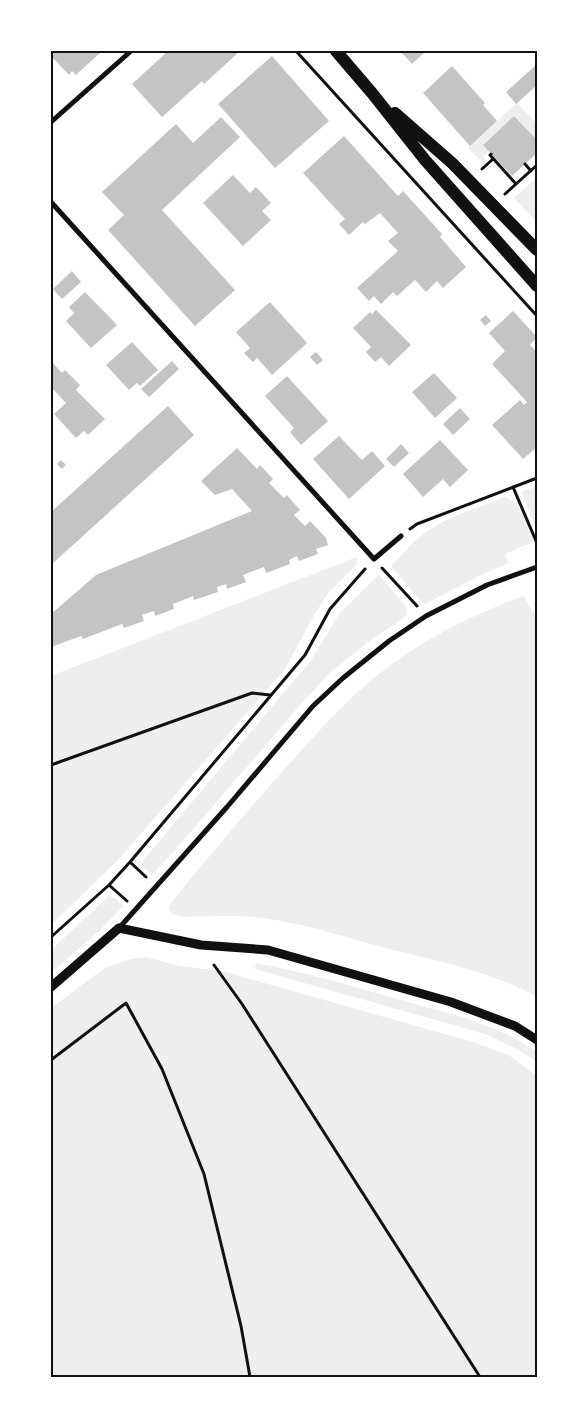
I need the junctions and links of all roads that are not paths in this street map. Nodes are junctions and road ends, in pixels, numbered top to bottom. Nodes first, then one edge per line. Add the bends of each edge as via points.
1 (130, 51) edge
2 (336, 51) edge
3 (372, 93) junction
4 (51, 122) edge
5 (51, 202) edge
6 (537, 250) edge
7 (537, 286) edge
8 (401, 536) road end
9 (537, 566) edge
10 (119, 928) junction
11 (51, 987) edge
12 (537, 1040) edge

1 - 4 street
2 - 3 main road
3 - 6 main road via 452,163
3 - 7 main road via 425,160
5 - 8 street via 374,559
9 - 10 street via 488,585 426,616 343,678 313,706
10 - 11 street
10 - 12 street via 201,945 268,950 452,1002 515,1026

